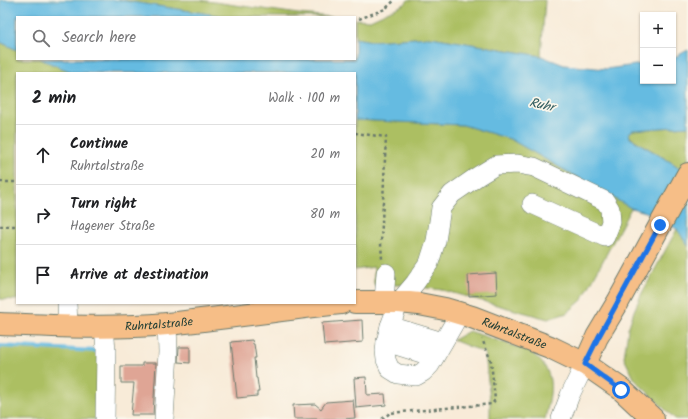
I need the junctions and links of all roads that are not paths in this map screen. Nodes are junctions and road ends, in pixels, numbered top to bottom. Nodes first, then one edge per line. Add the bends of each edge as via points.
1 (688, 174) edge
2 (532, 204) dead end
3 (386, 273) road end
4 (356, 302) edge
5 (392, 302) junction
6 (67, 304) edge
7 (323, 304) edge
8 (252, 308) edge
9 (466, 315) junction
10 (0, 324) edge
11 (167, 324) junction
12 (68, 326) junction
13 (104, 327) junction
14 (388, 334) junction
15 (438, 349) junction
16 (585, 364) junction
17 (105, 419) edge
18 (164, 419) edge
19 (561, 419) edge
20 (653, 419) edge

1 - 16 main road
2 - 5 street via 605,238 610,222 610,209 605,201 534,167 517,164 496,165 452,194 441,208 436,241 429,263 415,283
3 - 5 street
4 - 5 main road, Ruhrtalstraße
5 - 9 main road, Ruhrtalstraße via 419,304
5 - 14 street
6 - 12 street
7 - 8 main road, Ruhrtalstraße
8 - 11 main road, Ruhrtalstraße
9 - 15 street
9 - 16 main road, Ruhrtalstraße via 550,347
10 - 12 main road, Ruhrtalstraße
11 - 13 main road, Ruhrtalstraße
11 - 18 street
12 - 13 main road, Ruhrtalstraße
13 - 17 street
14 - 15 street
14 - 15 street via 386,360 390,369 398,374 416,376 423,372 430,365
16 - 19 street
16 - 20 main road, Ruhrtalstraße via 621,390

